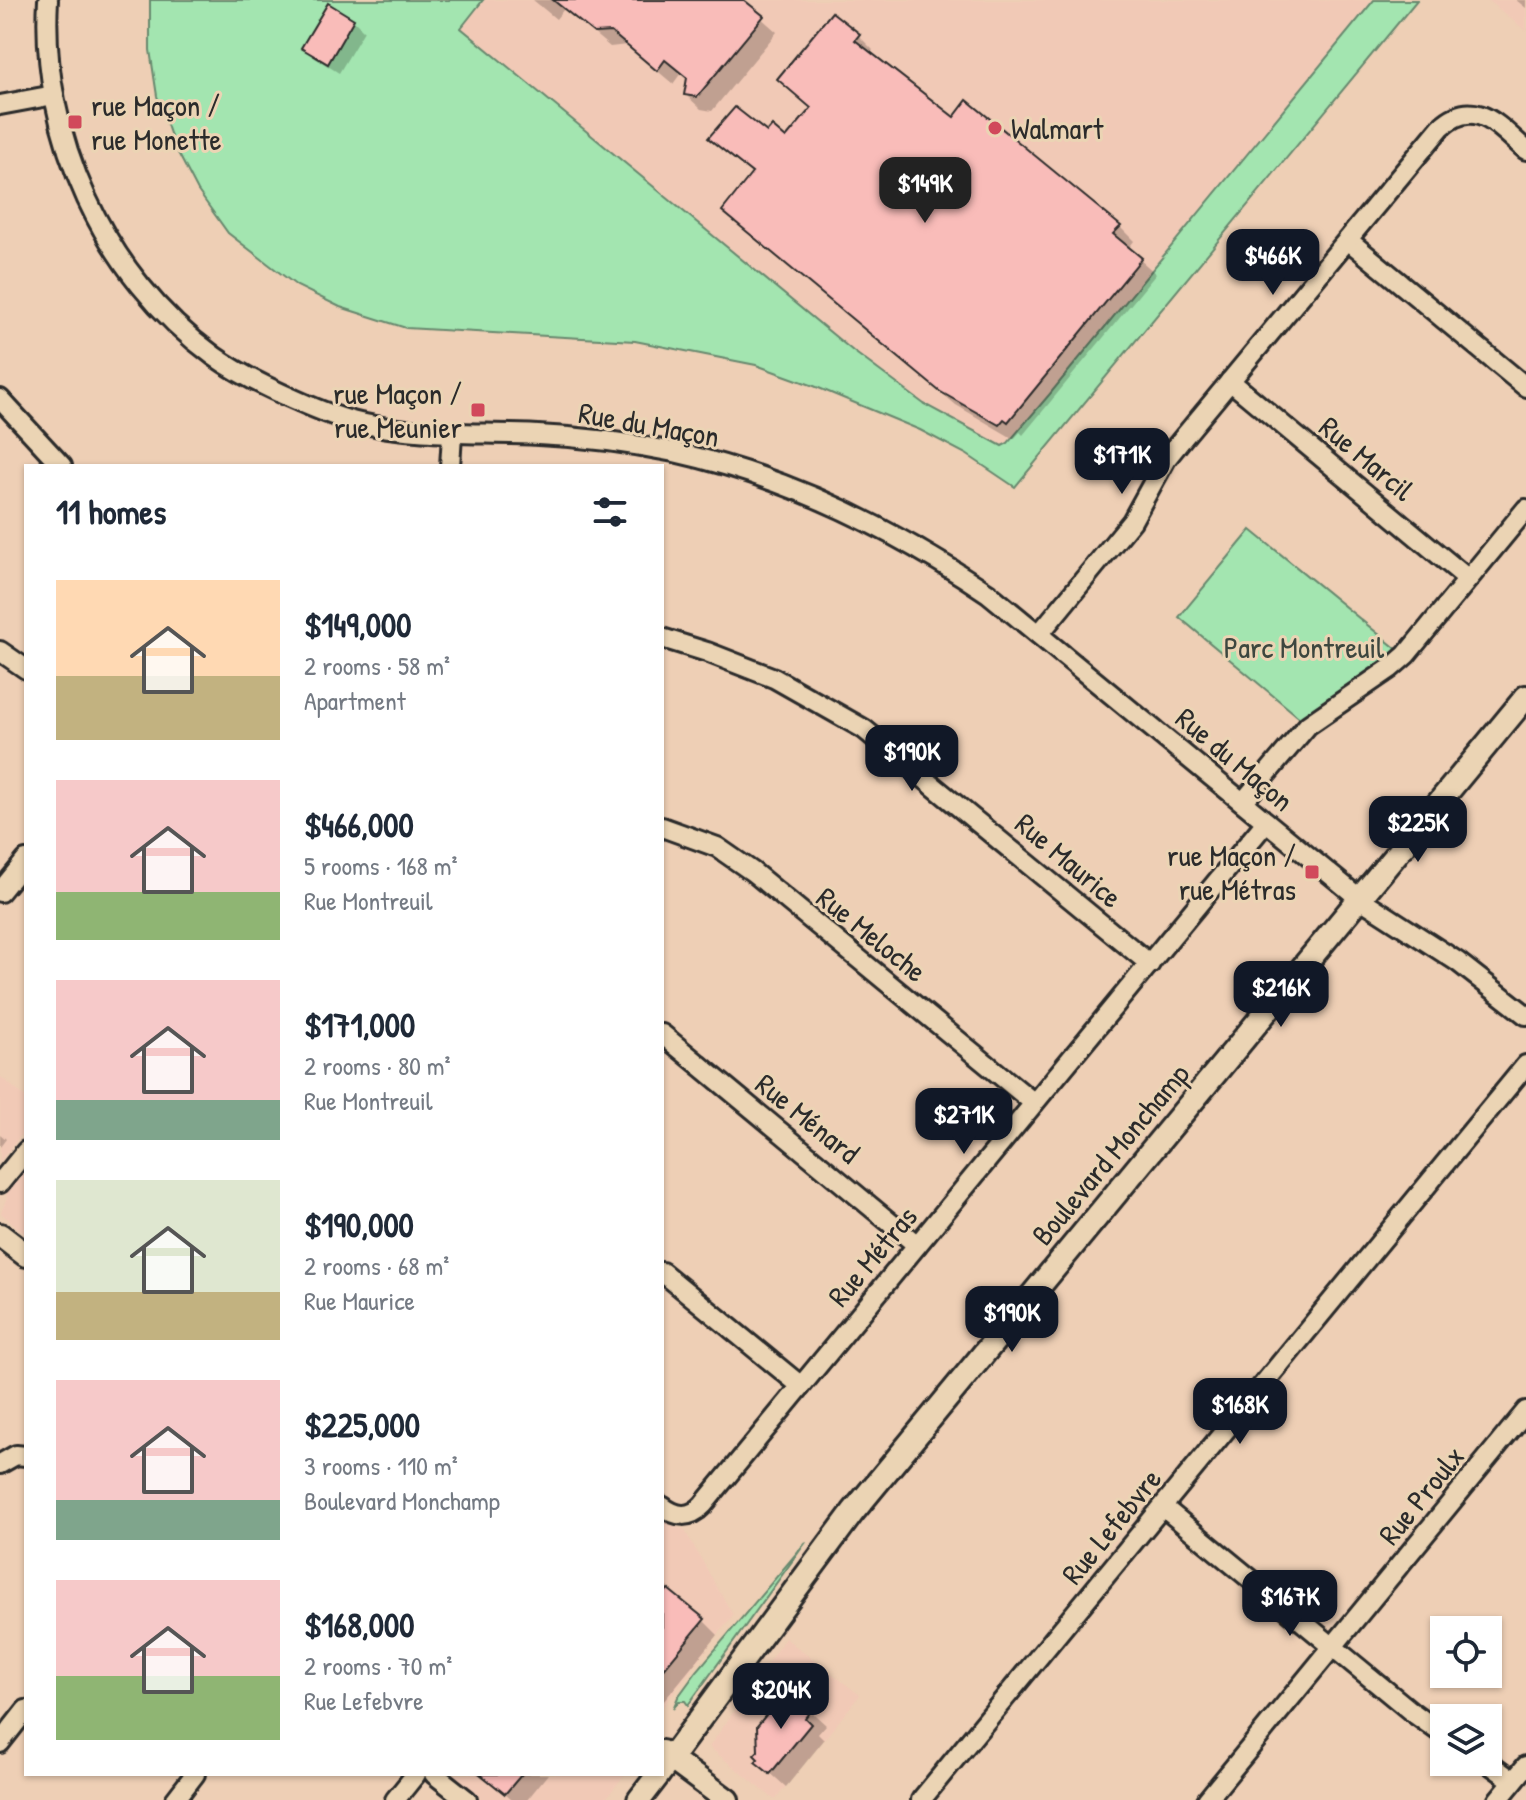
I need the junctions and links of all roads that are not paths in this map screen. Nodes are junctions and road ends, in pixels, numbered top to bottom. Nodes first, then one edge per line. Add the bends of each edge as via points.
1 (48, 0) edge
2 (54, 95) junction
3 (0, 105) edge
4 (1526, 150) edge
5 (1348, 240) junction
6 (1230, 381) junction
7 (1526, 387) edge
8 (0, 399) edge
9 (452, 435) junction
10 (60, 464) edge
11 (450, 464) edge
12 (1526, 509) edge
13 (1468, 579) junction
14 (1040, 633) junction
15 (664, 639) edge
16 (0, 651) edge
17 (24, 668) edge
18 (1526, 697) edge
19 (1243, 802) junction
20 (1266, 822) junction
21 (664, 828) edge
22 (24, 862) edge
23 (0, 892) edge
24 (1359, 898) junction
25 (1150, 964) junction
26 (1526, 1015) edge
27 (664, 1036) edge
28 (1526, 1065) edge
29 (1034, 1103) junction
30 (24, 1153) edge
31 (0, 1183) edge
32 (0, 1235) edge
33 (917, 1245) junction
34 (24, 1253) edge
35 (664, 1274) edge
36 (801, 1386) junction
37 (1526, 1411) edge
38 (24, 1456) edge
39 (0, 1464) edge
40 (664, 1507) edge
41 (1163, 1507) junction
42 (1333, 1646) junction
43 (24, 1713) edge
44 (1430, 1724) edge
45 (0, 1743) edge
46 (664, 1764) edge
47 (1526, 1766) edge
48 (1502, 1773) edge
49 (193, 1776) edge
50 (414, 1776) edge
51 (437, 1776) edge
52 (656, 1776) edge
53 (1513, 1781) junction
54 (175, 1800) edge
55 (395, 1800) edge
56 (467, 1800) edge
57 (639, 1800) edge
58 (727, 1800) edge
59 (921, 1800) edge
60 (1207, 1800) edge
61 (1498, 1800) edge

1 - 2 street, Rue du Maçon
2 - 3 street
2 - 9 street, Rue du Maçon via 75,171 110,243 142,286 198,343 252,379 337,417
4 - 5 street via 1476,113 1450,118
5 - 6 street
5 - 7 street
6 - 13 street, Rue Marcil
6 - 14 street via 1166,459 1132,521
8 - 10 street
9 - 11 street
9 - 14 street, Rue du Maçon via 616,442 699,458 784,485 926,552
12 - 13 street
13 - 19 street via 1399,662 1308,725
14 - 19 street, Rue du Maçon
15 - 25 street, Rue Maurice via 774,678 864,729
16 - 17 street
18 - 24 street, Boulevard Monchamp
19 - 20 street, Rue du Maçon
20 - 24 street, Rue du Maçon
20 - 25 street, Rue Métras
21 - 29 street, Rue Meloche via 717,847 753,872
22 - 23 street
24 - 26 street, Rue du Maçon via 1458,962
24 - 46 street, Boulevard Monchamp via 853,1512
25 - 29 street, Rue Métras
27 - 33 street, Rue Ménard
28 - 41 street, Rue Lefebvre
29 - 33 street, Rue Métras
30 - 31 street
32 - 34 street
33 - 36 street, Rue Métras
35 - 36 street
36 - 40 street, Rue Métras via 698,1510 677,1515
37 - 42 street, Rue Proulx
38 - 39 street
41 - 42 street
41 - 59 street, Rue Lefebvre
42 - 44 street
42 - 60 street, Rue Proulx
43 - 45 street
46 - 58 street
47 - 53 street
48 - 53 street
49 - 54 street
50 - 55 street
51 - 56 street
52 - 57 street, Boulevard Monchamp
53 - 61 street

